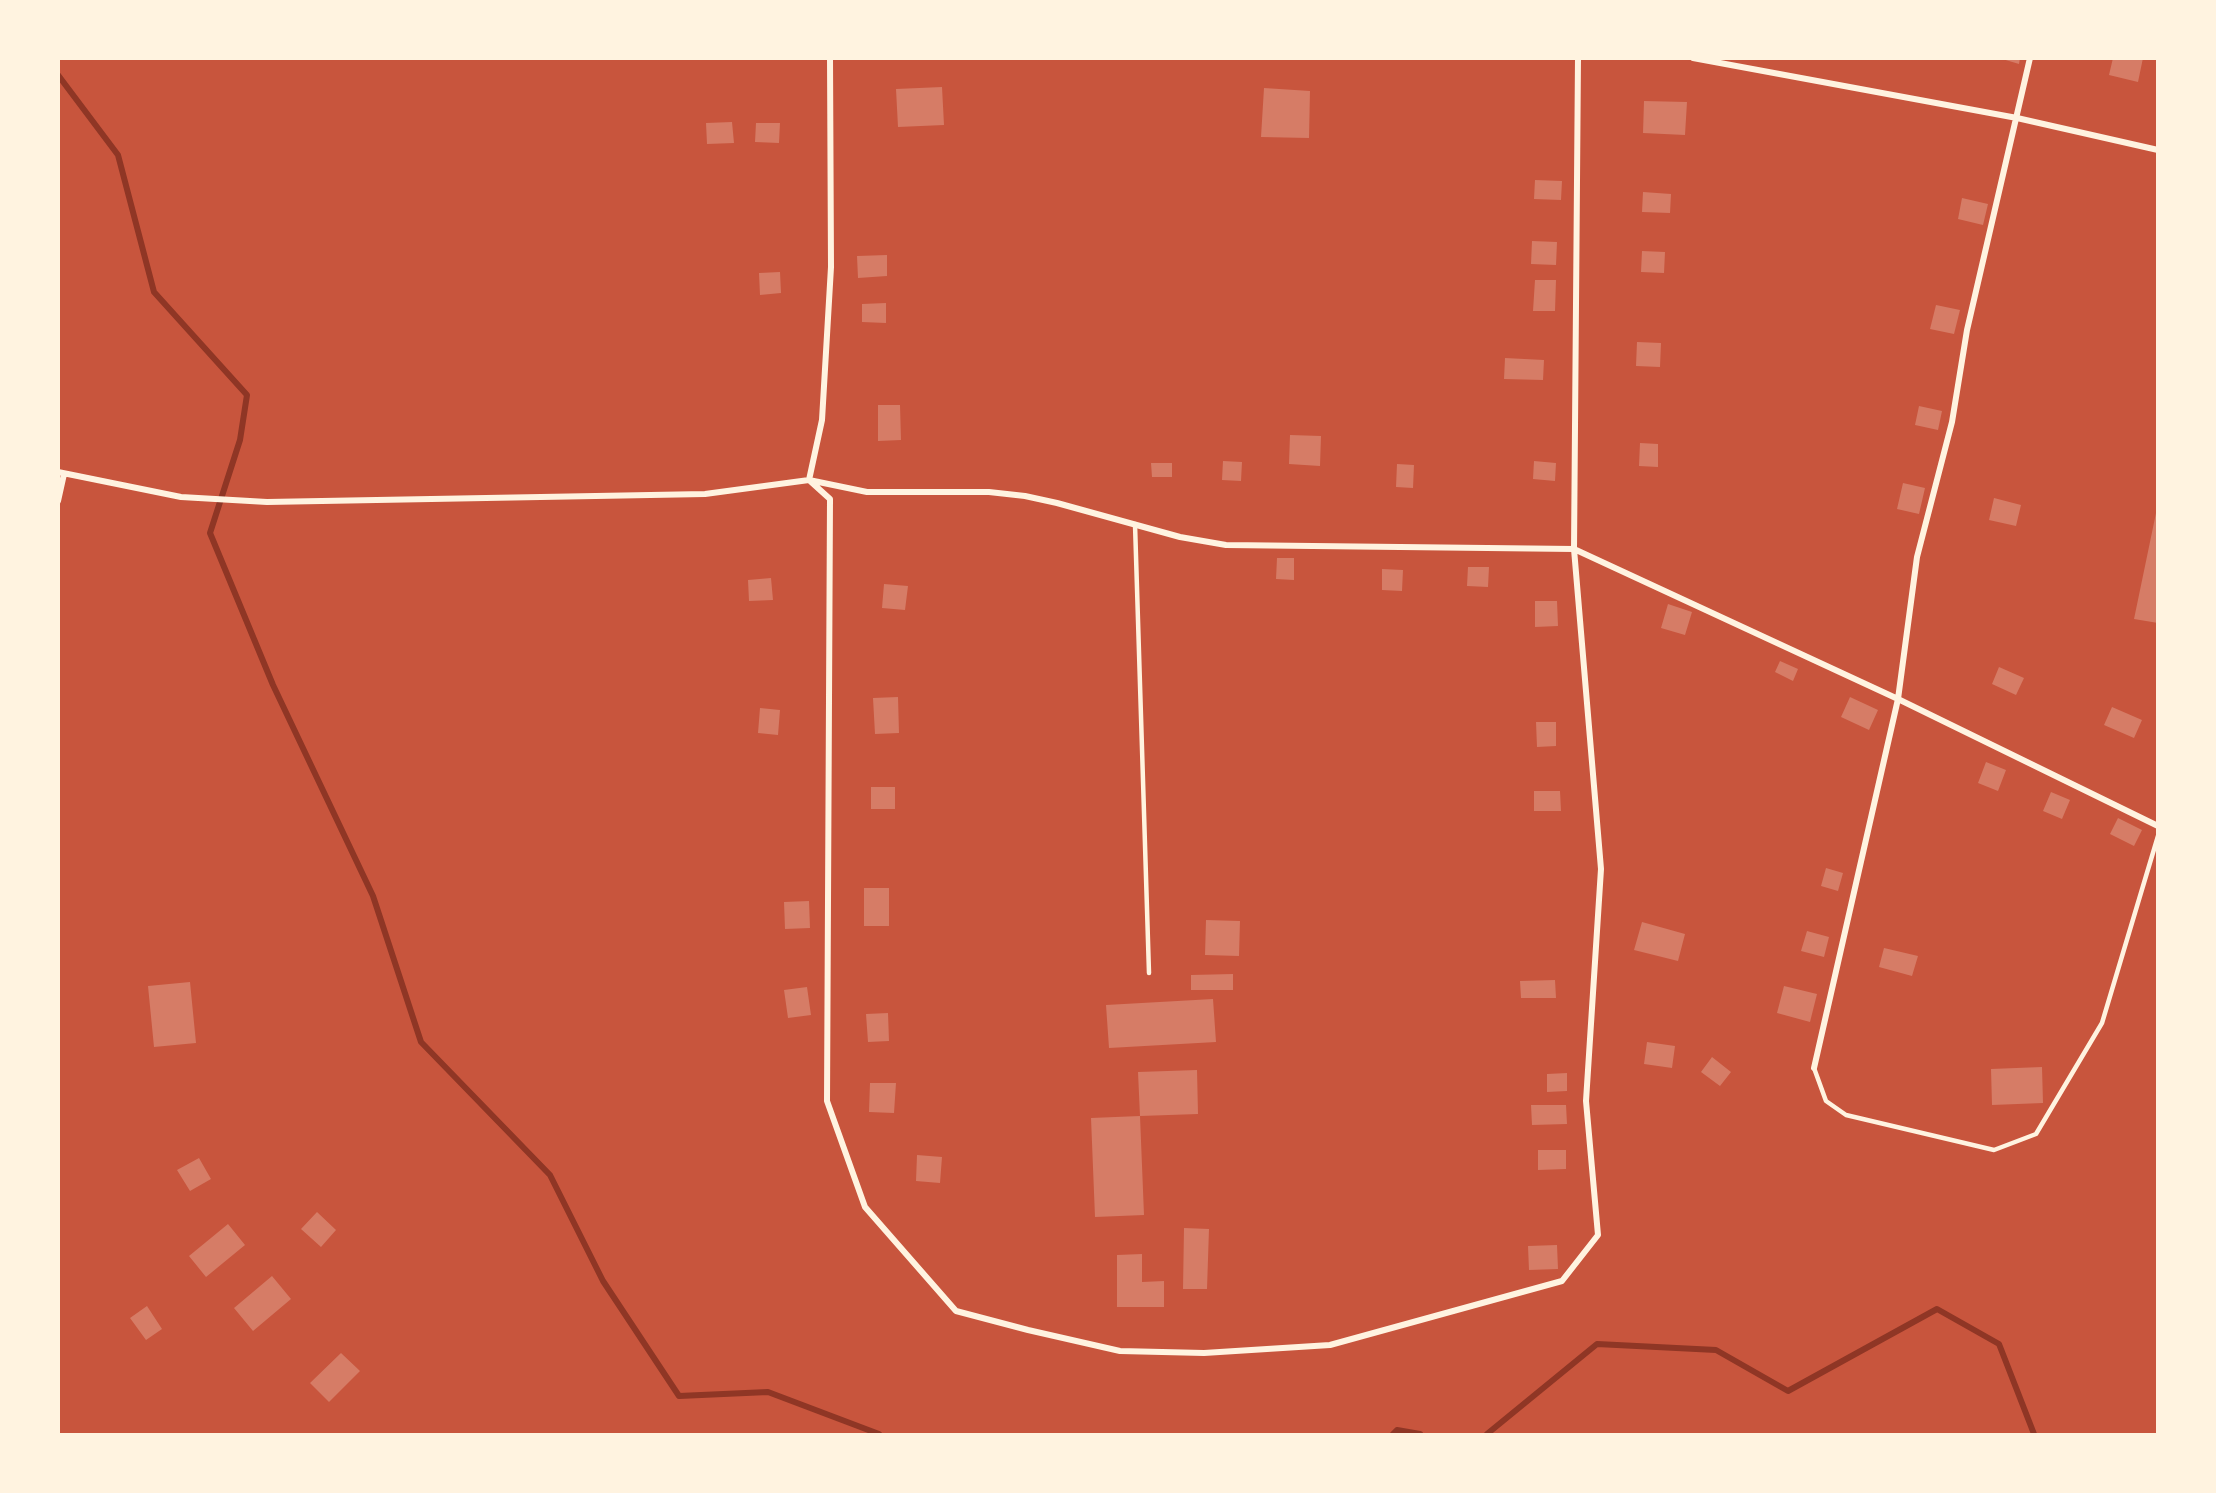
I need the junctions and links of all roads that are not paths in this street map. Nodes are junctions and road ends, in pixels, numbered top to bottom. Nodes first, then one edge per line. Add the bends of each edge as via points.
1 (830, 58) edge
2 (1578, 58) edge
3 (1693, 58) edge
4 (2030, 58) edge
5 (2017, 118) junction
6 (2157, 150) edge
7 (61, 473) edge
8 (809, 480) junction
9 (58, 501) edge
10 (1135, 524) junction
11 (1574, 549) junction
12 (1899, 699) junction
13 (2157, 826) edge
14 (2157, 836) edge
15 (1149, 973) dead end
16 (1814, 1068) joint

1 - 8 street via 831,267 822,420
2 - 11 street
3 - 5 street
4 - 5 street
5 - 6 street
5 - 12 street via 1966,330 1952,422 1917,557
7 - 8 street via 182,496 267,502 705,494
7 - 9 street
8 - 10 street via 867,492 989,492 1025,496
8 - 11 street via 830,499 827,1101 865,1207 956,1311 1120,1351 1204,1353 1330,1345 1562,1281 1598,1235 1586,1101 1601,869
10 - 11 street via 1226,545
10 - 15 lane
11 - 12 street
12 - 13 street
12 - 16 street
14 - 16 lane via 2102,1023 2036,1134 1994,1150 1846,1115 1826,1101

